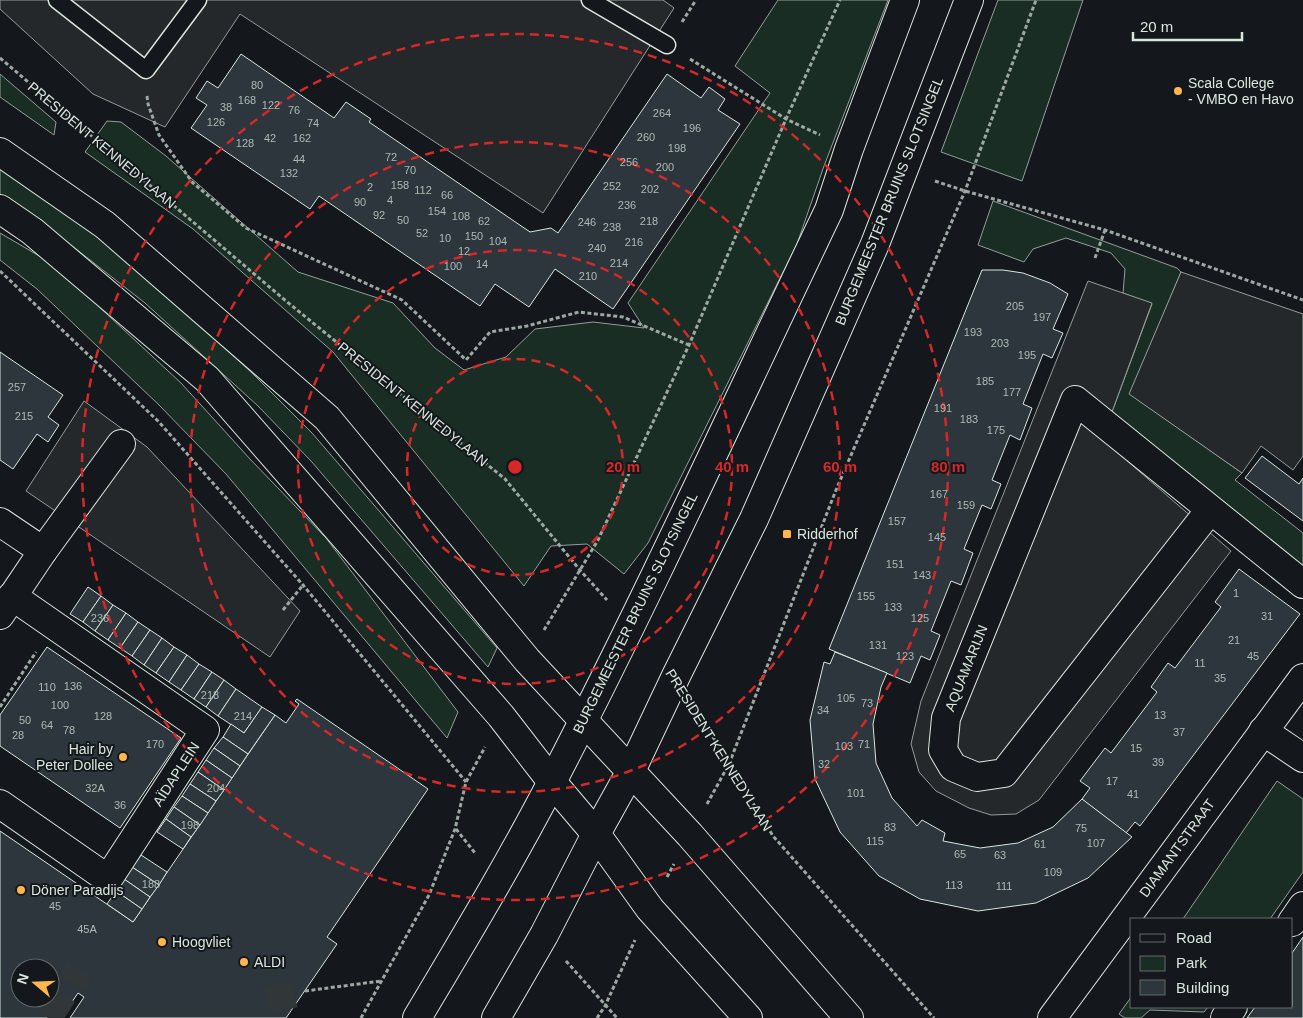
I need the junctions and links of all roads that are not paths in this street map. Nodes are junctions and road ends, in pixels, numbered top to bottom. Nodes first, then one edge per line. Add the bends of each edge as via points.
1 (57, 0) edge
2 (198, 0) edge
3 (590, 0) edge
4 (905, 0) edge
5 (969, 0) edge
6 (667, 45) road end
7 (0, 152) edge
8 (0, 209) edge
9 (120, 444) dead end
10 (1210, 510) junction
11 (0, 522) edge
12 (43, 551) junction
13 (1303, 584) edge
14 (6, 606) edge
15 (1303, 678) edge
16 (584, 720) junction
17 (1263, 731) junction
18 (1303, 758) edge
19 (631, 771) junction
20 (552, 782) junction
21 (0, 804) edge
22 (596, 834) junction
23 (1303, 906) edge
24 (1293, 921) edge
25 (417, 1018) edge
26 (496, 1018) edge
27 (748, 1018) edge
28 (849, 1018) edge
29 (1052, 1018) edge

1 - 2 lane via 146,70
3 - 6 lane
4 - 16 street, BURGEMEESTER BRUINS SLOTSINGEL via 829,210
5 - 19 street, BURGEMEESTER BRUINS SLOTSINGEL via 875,244 754,519
7 - 16 street via 105,225 327,418 527,660
8 - 20 street via 32,231 207,379 501,716
9 - 12 street, AÏDAPLEIN
10 - 10 street, AQUAMARIJN via 1004,773 977,777 953,767 943,750 946,718 1075,400
10 - 13 street, AQUAMARIJN
11 - 12 street
12 - 14 street, AÏDAPLEIN
14 - 21 street, AÏDAPLEIN via 204,730 108,879
15 - 17 street, DIAMANTSTRAAT
16 - 19 street
16 - 20 street, BURGEMEESTER BRUINS SLOTSINGEL
17 - 18 street
17 - 29 street, DIAMANTSTRAAT
19 - 22 street, BURGEMEESTER BRUINS SLOTSINGEL
19 - 28 street
20 - 22 street
20 - 25 street, BURGEMEESTER BRUINS SLOTSINGEL
22 - 26 street, BURGEMEESTER BRUINS SLOTSINGEL via 544,935
22 - 27 street via 650,909
23 - 24 street

